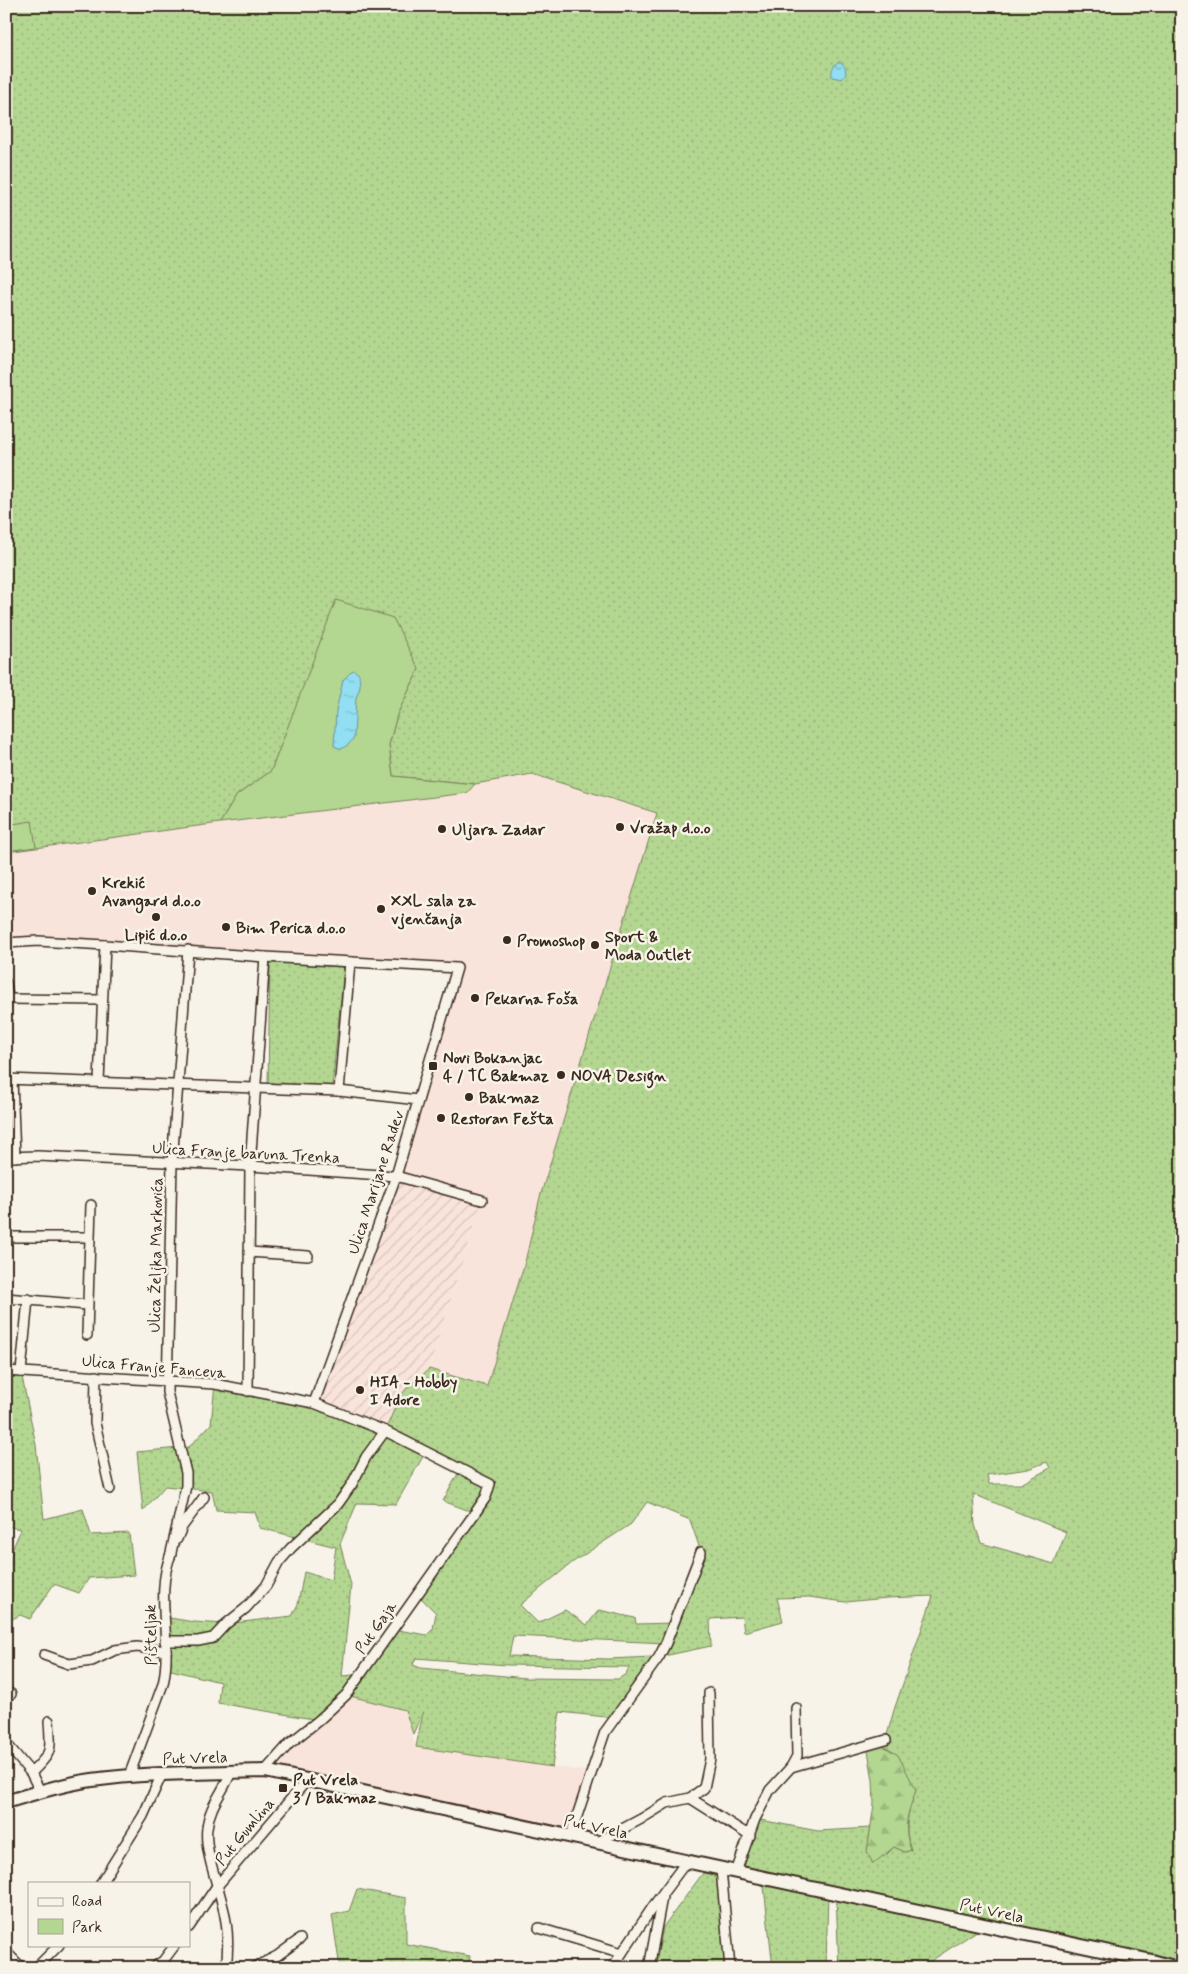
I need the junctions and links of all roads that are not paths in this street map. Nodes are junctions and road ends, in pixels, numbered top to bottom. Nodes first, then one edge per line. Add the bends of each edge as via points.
1 (6, 943) edge
2 (105, 945) junction
3 (188, 950) junction
4 (265, 957) junction
5 (350, 962) junction
6 (6, 983) edge
7 (7, 999) edge
8 (102, 1000) junction
9 (9, 1079) edge
10 (99, 1082) junction
11 (177, 1084) junction
12 (255, 1088) junction
13 (339, 1091) junction
14 (418, 1100) junction
15 (11, 1157) edge
16 (172, 1163) junction
17 (250, 1166) junction
18 (396, 1176) junction
19 (482, 1200) dead end
20 (91, 1205) dead end
21 (6, 1237) edge
22 (89, 1237) junction
23 (249, 1252) junction
24 (308, 1256) dead end
25 (6, 1298) edge
26 (28, 1299) junction
27 (87, 1304) junction
28 (87, 1335) dead end
29 (6, 1371) edge
30 (21, 1372) junction
31 (96, 1376) junction
32 (167, 1380) junction
33 (248, 1391) junction
34 (314, 1403) junction
35 (385, 1431) junction
36 (490, 1484) joint
37 (110, 1489) dead end
38 (204, 1498) dead end
39 (701, 1552) dead end
40 (170, 1557) junction
41 (165, 1646) junction
42 (44, 1656) dead end
43 (709, 1693) dead end
44 (796, 1708) dead end
45 (49, 1721) dead end
46 (886, 1740) dead end
47 (6, 1743) edge
48 (791, 1767) junction
49 (265, 1771) junction
50 (231, 1772) junction
51 (31, 1773) junction
52 (162, 1774) junction
53 (129, 1776) junction
54 (307, 1780) junction
55 (40, 1791) junction
56 (690, 1798) junction
57 (6, 1802) edge
58 (750, 1836) junction
59 (570, 1837) junction
60 (596, 1843) junction
61 (686, 1862) junction
62 (721, 1869) junction
63 (736, 1872) junction
64 (102, 1882) edge
65 (217, 1886) junction
66 (662, 1894) junction
67 (190, 1926) edge
68 (539, 1928) dead end
69 (6, 1931) edge
70 (6, 1935) edge
71 (300, 1939) dead end
72 (58, 1946) edge
73 (174, 1946) edge
74 (6, 1952) edge
75 (622, 1953) junction
76 (22, 1968) edge
77 (36, 1968) edge
78 (153, 1968) edge
79 (226, 1968) edge
80 (255, 1968) edge
81 (612, 1968) edge
82 (649, 1968) edge
83 (730, 1968) edge
84 (1177, 1968) edge

1 - 2 street
2 - 3 street
2 - 8 street
3 - 4 street
3 - 11 street, Ulica Željka Markovića
4 - 5 street
4 - 12 street
5 - 13 street
5 - 14 street, Ulica Marijane Radev via 457,968
6 - 7 street
7 - 8 street
8 - 10 street
9 - 10 street
9 - 15 street
10 - 11 street
11 - 12 street
11 - 16 street, Ulica Željka Markovića
12 - 13 street
12 - 17 street
13 - 14 street
14 - 18 street, Ulica Marijane Radev
15 - 16 street, Ulica Franje baruna Trenka
16 - 17 street, Ulica Franje baruna Trenka
16 - 32 street, Ulica Željka Markovića
17 - 18 street, Ulica Franje baruna Trenka
17 - 23 street
18 - 19 street, Ulica Franje baruna Trenka
18 - 34 street, Ulica Marijane Radev
20 - 22 street
21 - 22 street
22 - 27 street
23 - 24 street
23 - 33 street
25 - 26 street
26 - 27 street
26 - 30 street
27 - 28 street
29 - 30 street, Ulica Franje Fanceva
30 - 31 street, Ulica Franje Fanceva
31 - 32 street, Ulica Franje Fanceva
31 - 37 street via 95,1423
32 - 33 street, Ulica Franje Fanceva via 216,1384
32 - 40 street, Ulica Željka Markovića via 186,1473
33 - 34 street, Ulica Franje Fanceva
34 - 35 street, Ulica Franje Fanceva
35 - 36 street, Ulica Franje Fanceva
35 - 41 street via 338,1504 291,1548 266,1586 246,1608 213,1638
36 - 49 street, Put Gaja via 475,1514 346,1695 289,1744
38 - 40 street, Pišteljak via 182,1527
39 - 59 street via 659,1657 605,1732
40 - 41 street, Pišteljak via 164,1581
41 - 42 street via 115,1650 92,1661 68,1664
41 - 53 street, Pišteljak via 167,1669 163,1684
43 - 56 street via 710,1759 704,1788
44 - 48 street via 797,1756
45 - 51 street via 49,1752
46 - 48 street
47 - 51 street
48 - 58 street via 770,1790 755,1818
49 - 50 main road, Put Vrela
49 - 54 main road, Put Vrela
50 - 52 main road, Put Vrela
50 - 65 street via 216,1798 207,1828
51 - 55 street
52 - 53 main road, Put Vrela
52 - 64 street via 143,1816
53 - 55 main road, Put Vrela via 90,1780
54 - 59 main road, Put Vrela
54 - 65 street, Put Gumlina
55 - 57 main road, Put Vrela
56 - 58 street
56 - 60 street via 667,1803 642,1820
58 - 63 street
59 - 60 main road, Put Vrela
60 - 61 main road, Put Vrela
61 - 62 main road, Put Vrela
61 - 66 street
62 - 63 main road, Put Vrela
62 - 83 street
63 - 84 main road, Put Vrela
65 - 67 street, Put Gumlina
65 - 79 street via 227,1926
66 - 75 street
66 - 82 street
68 - 75 street
69 - 70 street
71 - 80 street
72 - 77 street
73 - 78 street
74 - 76 street
75 - 81 street

